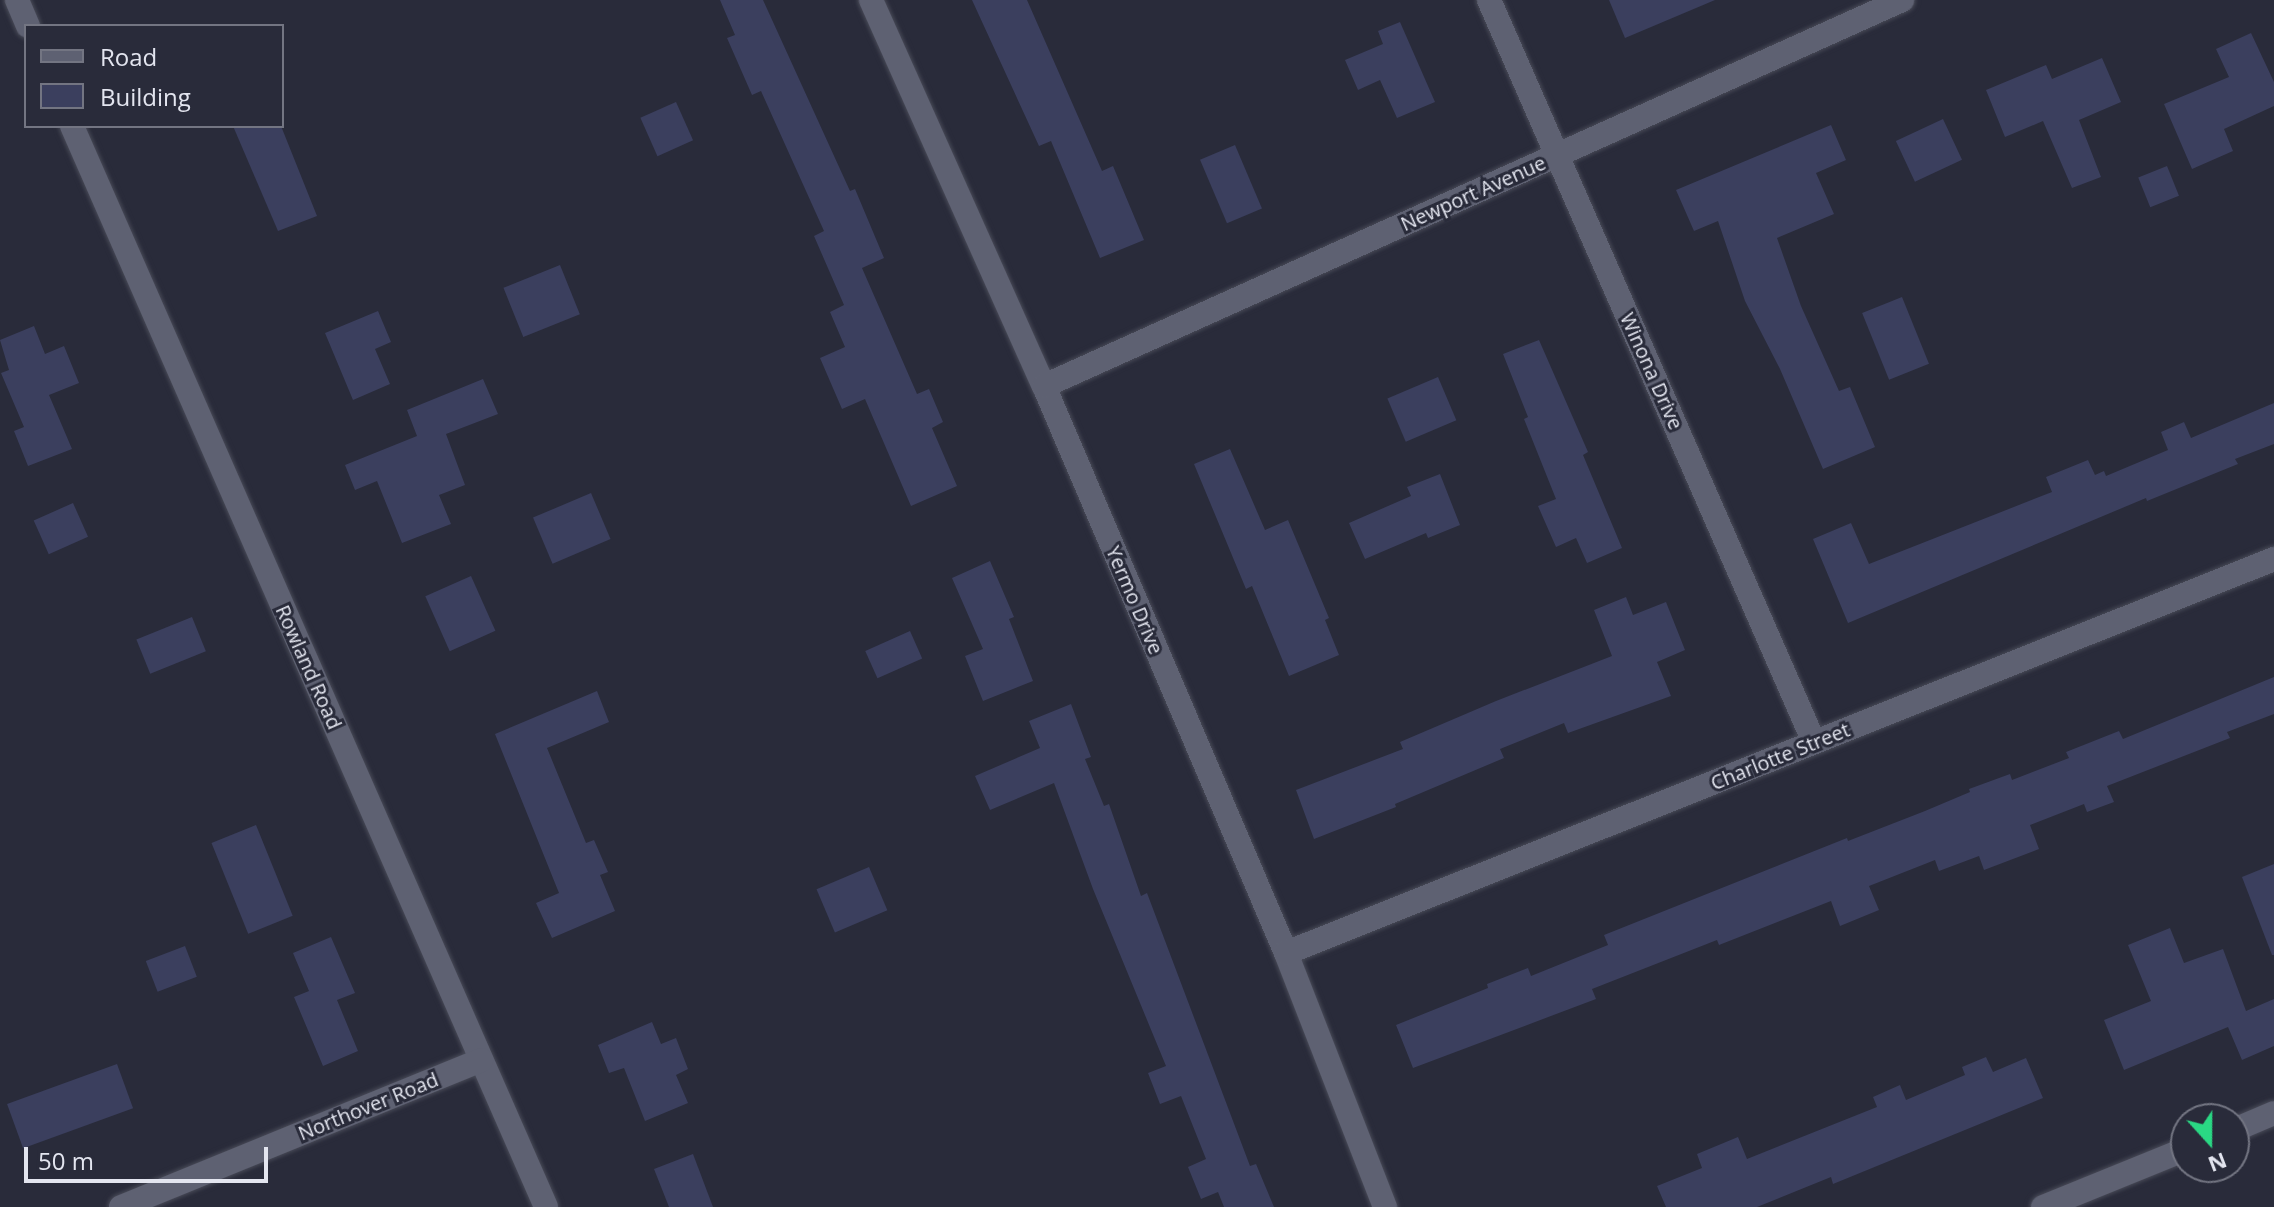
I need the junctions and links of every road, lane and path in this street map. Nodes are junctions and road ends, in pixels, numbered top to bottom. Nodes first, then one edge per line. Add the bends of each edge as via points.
1 (17, 0) edge
2 (871, 0) edge
3 (1489, 0) edge
4 (1902, 0) edge
5 (27, 24) edge
6 (73, 128) edge
7 (1558, 155) junction
8 (1044, 386) junction
9 (2274, 559) edge
10 (1814, 742) junction
11 (1286, 953) junction
12 (481, 1060) junction
13 (2274, 1113) edge
14 (2250, 1123) edge
15 (2170, 1155) edge
16 (121, 1207) edge
17 (546, 1207) edge
18 (1385, 1207) edge
19 (2043, 1207) edge

1 - 5 street
2 - 8 street, Yermo Drive
3 - 7 street, Winona Drive
4 - 7 street, Newport Avenue
6 - 12 street, Rowland Road
7 - 8 street, Newport Avenue
7 - 10 street, Winona Drive
8 - 11 street, Yermo Drive
9 - 10 street, Charlotte Street
10 - 11 street, Charlotte Street
11 - 18 street, Yermo Drive
12 - 16 street, Northover Road
12 - 17 street, Rowland Road
13 - 14 street
15 - 19 street

